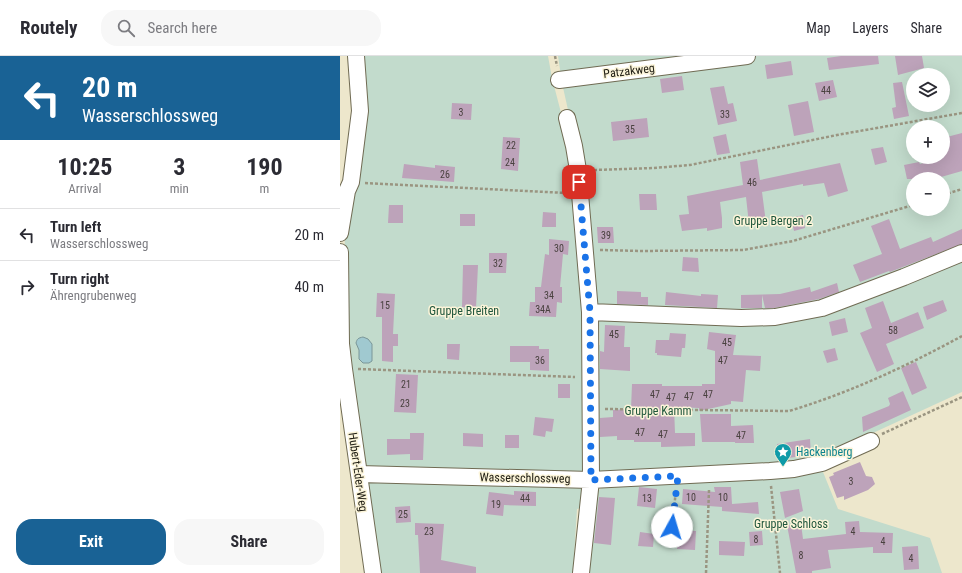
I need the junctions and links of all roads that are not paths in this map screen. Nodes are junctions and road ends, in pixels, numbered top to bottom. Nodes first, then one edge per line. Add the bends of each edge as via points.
1 (356, 56) edge
2 (747, 56) edge
3 (558, 80) dead end
4 (567, 118) dead end
5 (340, 233) edge
6 (340, 252) edge
7 (962, 252) edge
8 (590, 312) junction
9 (870, 442) road end
10 (359, 474) junction
11 (591, 480) junction
12 (373, 573) edge
13 (581, 573) edge

1 - 5 street via 360,111 351,182 347,191
2 - 3 street, Patzakweg
4 - 8 street via 578,170
6 - 10 street, Hubert-Eder-Weg via 344,369
7 - 8 street via 822,308 776,317
8 - 11 street
9 - 11 street, Wasserschlossweg via 822,463 794,469
10 - 11 street, Wasserschlossweg
10 - 12 street, Hubert-Eder-Weg
11 - 13 street

